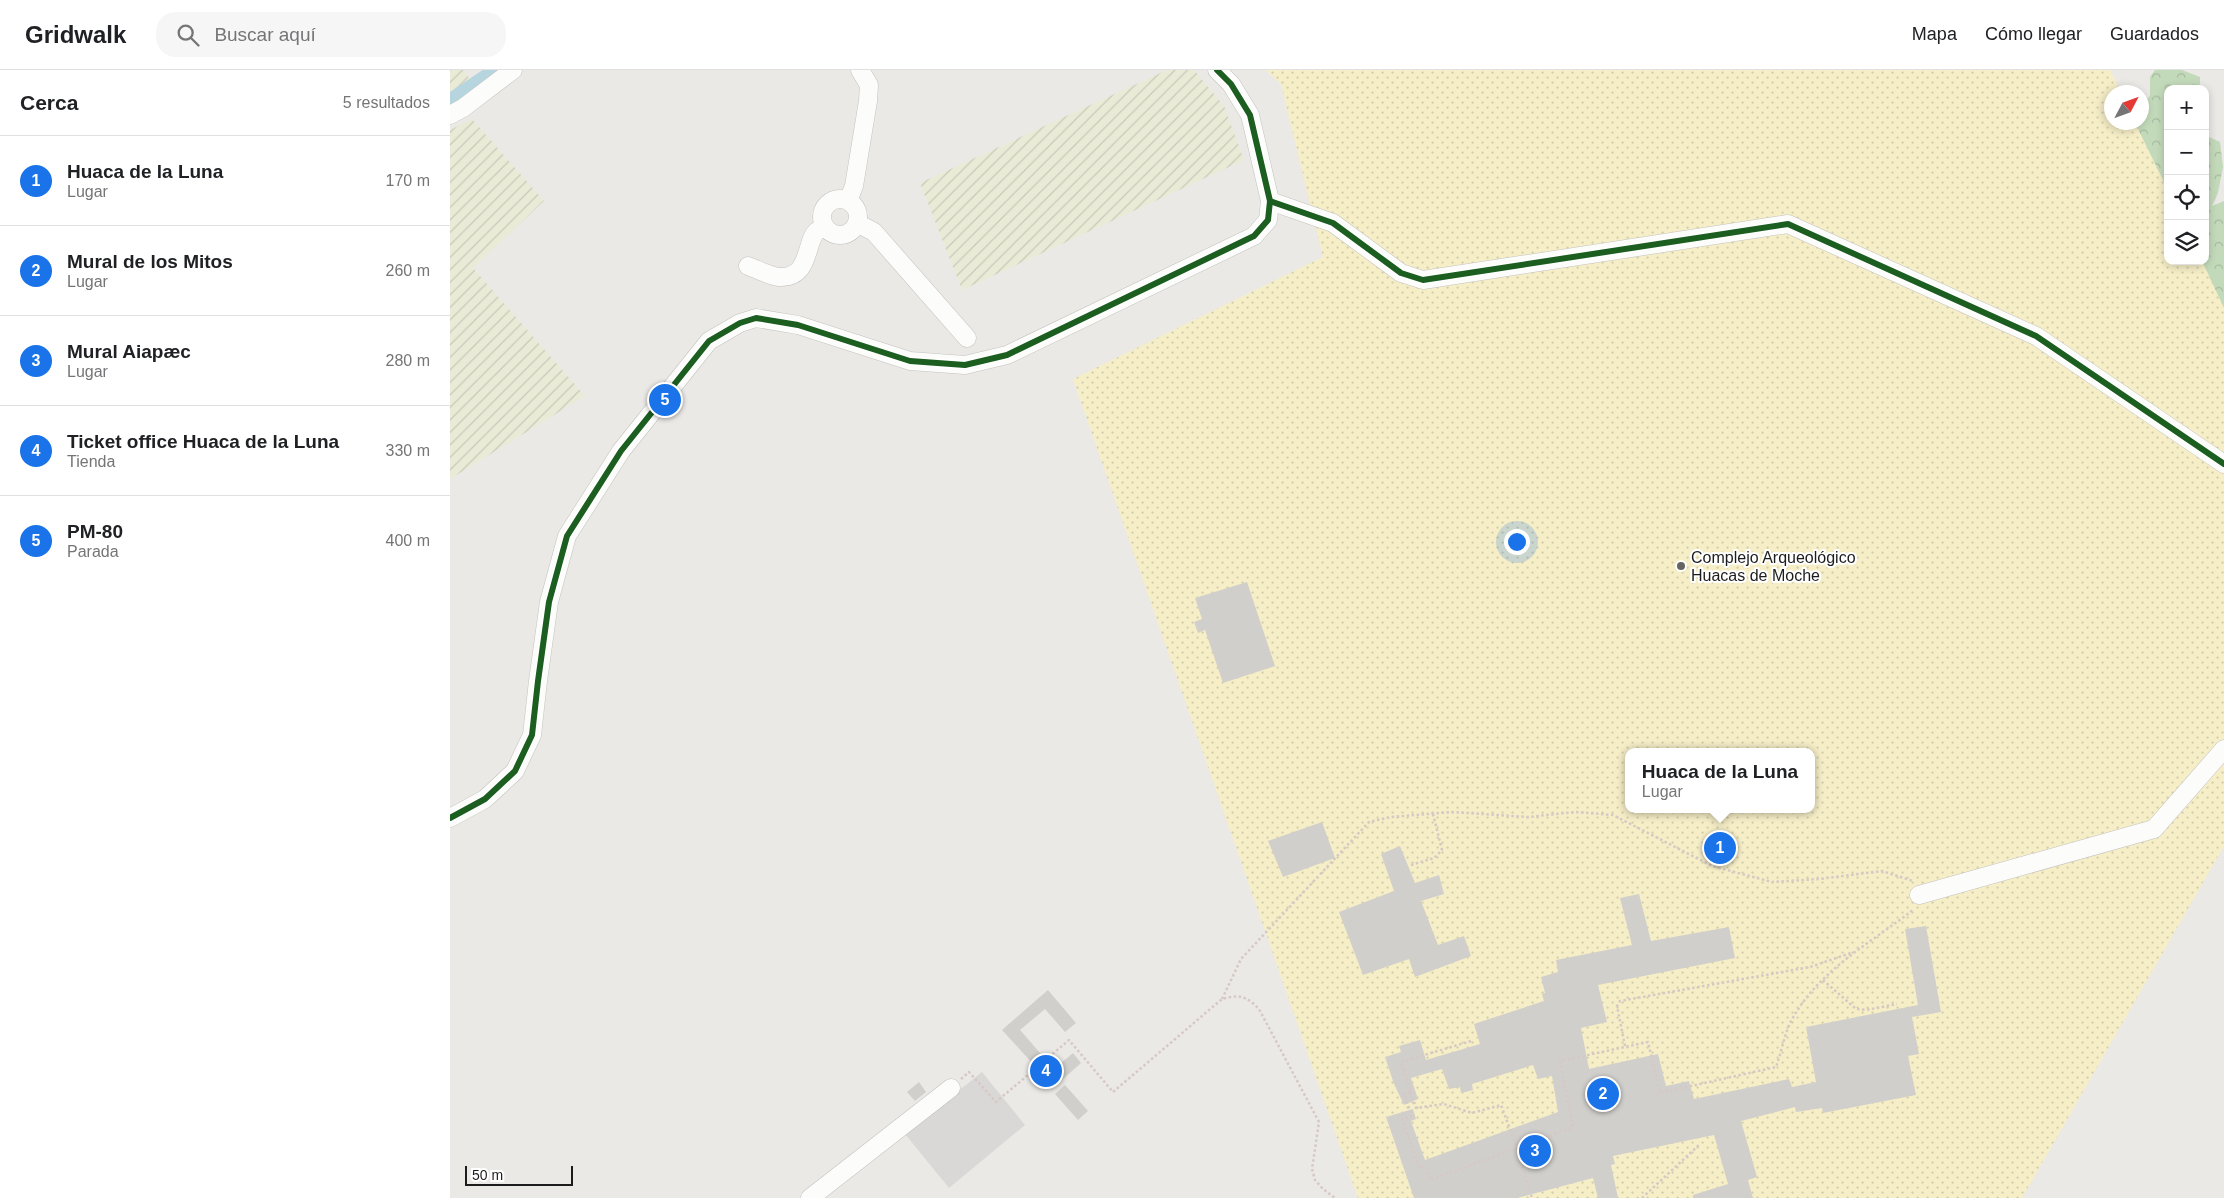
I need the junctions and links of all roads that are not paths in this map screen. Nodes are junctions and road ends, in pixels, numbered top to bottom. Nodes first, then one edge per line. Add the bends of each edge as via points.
1 (513, 70) edge
2 (860, 70) edge
3 (1216, 70) edge
4 (450, 115) edge
5 (848, 201) junction
6 (1270, 201) junction
7 (857, 223) junction
8 (825, 228) junction
9 (748, 266) dead end
10 (966, 338) dead end
11 (2224, 464) edge
12 (2224, 749) edge
13 (450, 818) edge
14 (1919, 895) road end
15 (951, 1088) road end
16 (810, 1198) edge

1 - 4 street
2 - 5 street via 868,85 868,101 854,186
3 - 6 street via 1231,84 1250,115
5 - 7 street via 856,206
5 - 8 street via 834,199 825,206 821,217
6 - 11 street via 1333,223 1401,273 1423,280 1788,224 2036,336
6 - 13 street via 1268,220 1254,236 1007,355 966,365 910,361 798,325 756,318 740,323 709,341 621,451 567,536 549,602 532,735 515,771 484,799
7 - 8 street via 846,236 834,236
7 - 10 street via 874,232
8 - 9 street via 817,231 807,257 793,273 778,277
12 - 14 street via 2154,829
15 - 16 street

